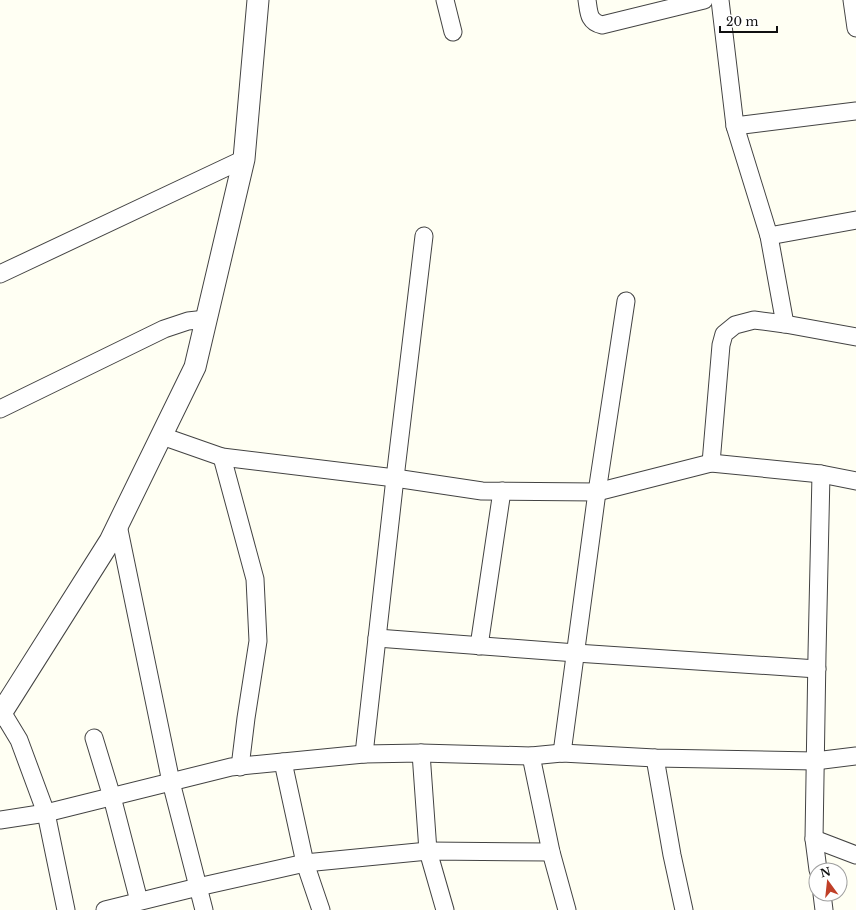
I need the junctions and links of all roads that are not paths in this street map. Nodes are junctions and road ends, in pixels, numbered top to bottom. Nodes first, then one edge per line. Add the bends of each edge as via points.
1 (258, 0) edge
2 (445, 0) edge
3 (587, 0) edge
4 (704, 0) edge
5 (720, 0) edge
6 (852, 0) edge
7 (856, 28) edge
8 (453, 32) dead end
9 (856, 111) edge
10 (735, 126) junction
11 (244, 158) junction
12 (856, 220) edge
13 (424, 236) dead end
14 (769, 236) junction
15 (0, 274) edge
16 (626, 301) dead end
17 (206, 320) junction
18 (785, 324) junction
19 (856, 337) edge
20 (0, 409) edge
21 (162, 436) junction
22 (222, 457) junction
23 (711, 463) junction
24 (821, 474) junction
25 (395, 478) junction
26 (856, 481) edge
27 (502, 492) junction
28 (597, 492) junction
29 (118, 525) junction
30 (377, 638) junction
31 (479, 646) junction
32 (576, 653) junction
33 (817, 669) junction
34 (1, 714) edge
35 (94, 738) dead end
36 (421, 753) junction
37 (562, 753) junction
38 (364, 754) junction
39 (531, 756) junction
40 (856, 756) edge
41 (655, 758) junction
42 (815, 761) junction
43 (283, 762) junction
44 (240, 767) junction
45 (171, 782) junction
46 (112, 797) junction
47 (46, 813) junction
48 (0, 820) edge
49 (814, 839) junction
50 (428, 852) junction
51 (551, 852) junction
52 (856, 855) edge
53 (817, 862) edge
54 (305, 863) junction
55 (198, 887) junction
56 (139, 901) junction
57 (66, 910) edge
58 (105, 910) edge
59 (204, 910) edge
60 (320, 910) edge
61 (445, 910) edge
62 (567, 910) edge
63 (684, 910) edge

1 - 11 street
2 - 8 street
3 - 4 street via 590,18 602,25
5 - 10 street
6 - 7 street
9 - 10 street
10 - 14 street
11 - 15 street
11 - 17 street
12 - 14 street
13 - 25 street
14 - 18 street
16 - 28 street
17 - 20 street via 188,321 164,329
17 - 21 street via 195,367
18 - 19 street
18 - 23 street via 754,320 735,325 724,334
21 - 22 street
21 - 29 street
22 - 25 street
22 - 44 street via 255,579 258,641
23 - 24 street
23 - 28 street
24 - 26 street
24 - 33 street
25 - 27 street
25 - 30 street
27 - 28 street
27 - 31 street
28 - 32 street
29 - 34 street
29 - 45 street
30 - 31 street
30 - 38 street
31 - 32 street
32 - 33 street
32 - 37 street
33 - 42 street
34 - 47 street via 19,740
35 - 46 street
36 - 38 street
36 - 39 street
36 - 50 street
37 - 39 street
37 - 41 street
38 - 43 street
39 - 51 street
40 - 42 street
41 - 42 street
41 - 63 street
42 - 49 street
43 - 44 street
43 - 54 street
44 - 45 street
45 - 46 street
45 - 55 street
46 - 47 street
46 - 56 street
47 - 48 street
47 - 57 street
49 - 52 street
49 - 53 street
50 - 51 street
50 - 54 street
50 - 61 street
51 - 62 street
54 - 55 street
54 - 60 street
55 - 56 street
55 - 59 street
56 - 58 street

